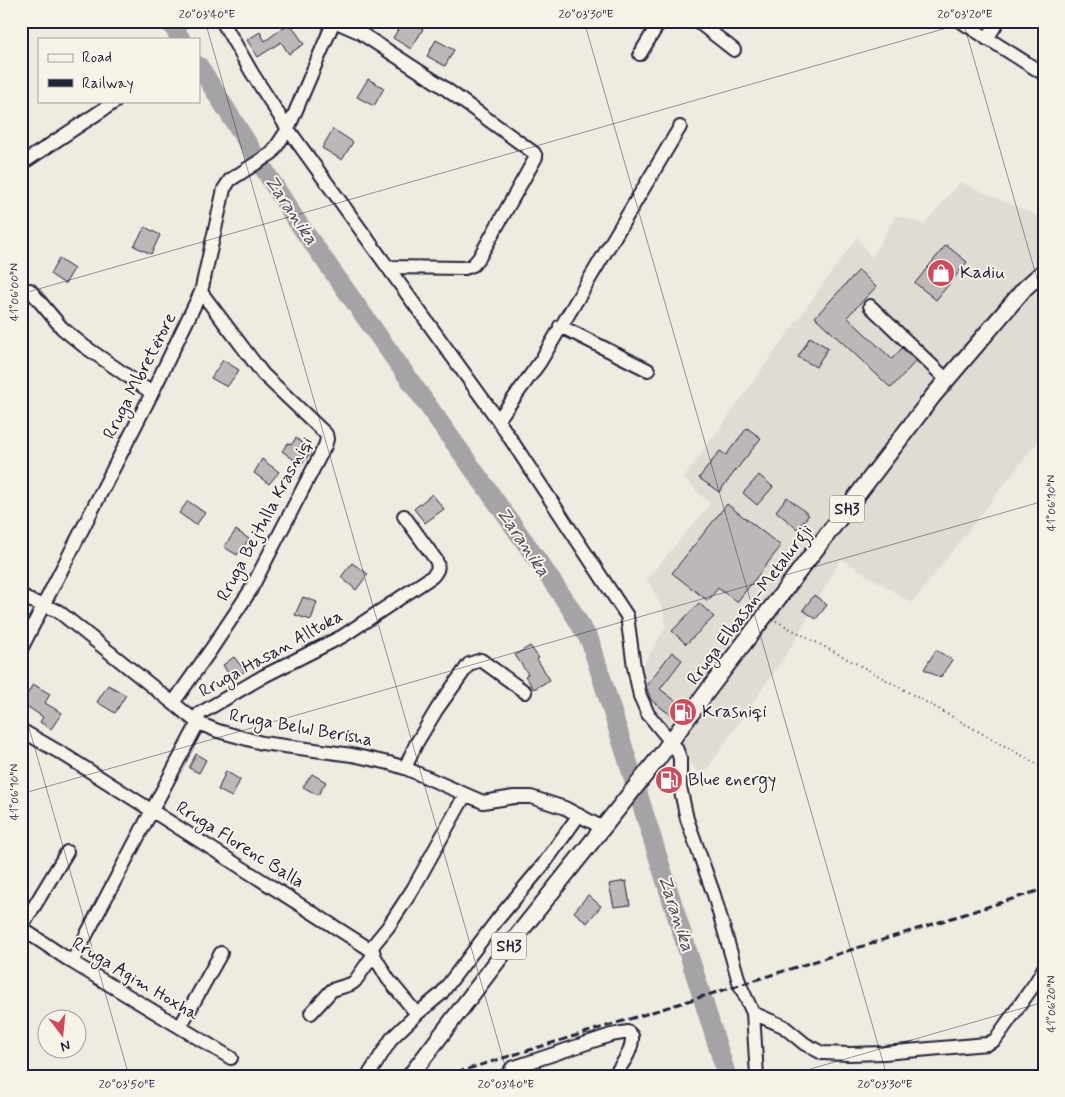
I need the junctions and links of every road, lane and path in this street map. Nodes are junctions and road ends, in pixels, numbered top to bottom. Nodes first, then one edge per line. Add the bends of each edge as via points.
1 (222, 21) edge
2 (334, 21) edge
3 (660, 21) edge
4 (696, 21) edge
5 (960, 21) edge
6 (998, 21) edge
7 (986, 39) junction
8 (734, 50) dead end
9 (640, 54) dead end
10 (1044, 74) edge
11 (114, 102) edge
12 (680, 127) dead end
13 (288, 129) junction
14 (23, 160) edge
15 (387, 267) junction
16 (1044, 271) edge
17 (30, 290) dead end
18 (201, 292) junction
19 (870, 306) dead end
20 (560, 326) junction
21 (648, 370) dead end
22 (947, 380) junction
23 (152, 393) junction
24 (498, 420) junction
25 (404, 516) dead end
26 (21, 594) edge
27 (43, 604) junction
28 (765, 616) junction
29 (21, 649) edge
30 (526, 692) dead end
31 (173, 702) junction
32 (198, 723) junction
33 (21, 730) edge
34 (670, 742) junction
35 (405, 768) junction
36 (1044, 768) edge
37 (465, 795) junction
38 (152, 810) junction
39 (579, 815) junction
40 (607, 823) junction
41 (67, 852) dead end
42 (21, 928) edge
43 (221, 953) dead end
44 (374, 954) junction
45 (72, 962) junction
46 (1044, 968) edge
47 (310, 1013) dead end
48 (753, 1013) junction
49 (417, 1014) junction
50 (180, 1027) junction
51 (231, 1058) dead end
52 (414, 1071) edge
53 (368, 1076) edge
54 (506, 1076) edge
55 (614, 1076) edge
56 (757, 1076) edge

1 - 13 street
2 - 13 street, Rruga Mbretërore
2 - 15 street via 359,32 439,84 536,157 473,265 465,268
3 - 9 street
4 - 8 street
5 - 7 street
6 - 7 street
7 - 10 street
11 - 14 street
12 - 20 street
13 - 15 street
13 - 18 street, Rruga Mbretërore via 272,152 239,173 224,189
15 - 24 street
16 - 22 main road, Rruga Elbasan-Metalurgji / SH3 via 1025,288
17 - 23 street via 62,328
18 - 23 street, Rruga Mbretërore
18 - 31 street, Rruga Bejtulla Krasniqi via 263,374 326,434 327,439 250,590
19 - 22 street
20 - 21 street
20 - 24 street via 540,362
22 - 28 main road, Rruga Elbasan-Metalurgji / SH3
23 - 27 street, Rruga Mbretërore
24 - 34 street via 627,616 640,696 648,714
25 - 32 street, Rruga Hasan Alltoka via 436,560 438,570 433,576 344,636 203,711 199,714
26 - 27 street, Rruga Belul Berisha
27 - 29 street, Rruga Mbretërore
27 - 31 street, Rruga Belul Berisha via 58,611
28 - 34 main road, Rruga Elbasan-Metalurgji / SH3
28 - 36 path
30 - 35 street via 480,660 470,664 437,709
31 - 32 street, Rruga Belul Berisha
32 - 35 street, Rruga Belul Berisha via 262,743 352,755
32 - 38 street, Rruga Hasan Alltoka
33 - 38 street, Rruga Florenc Balla
34 - 40 main road, Rruga Elbasan-Metalurgji / SH3
34 - 48 street via 680,758 680,787 687,819 714,895 742,992
35 - 37 street, Rruga Belul Berisha
37 - 39 street, Rruga Belul Berisha via 483,802 531,797
37 - 44 street via 413,889 374,944
38 - 44 street, Rruga Florenc Balla
38 - 45 street, Rruga Hasan Alltoka
39 - 40 street, Rruga Belul Berisha
39 - 49 street via 441,994
40 - 52 main road, SH3
41 - 42 street
42 - 45 street, Rruga Agim Hoxha
43 - 50 street
44 - 47 street via 355,981 332,990
44 - 49 street, Rruga Florenc Balla via 388,979
45 - 50 street, Rruga Agim Hoxha
46 - 48 street via 996,1040 987,1044 884,1053 822,1053 783,1026
48 - 56 street
49 - 53 street via 392,1038
50 - 51 street, Rruga Agim Hoxha
54 - 55 street via 512,1068 628,1032 633,1042

